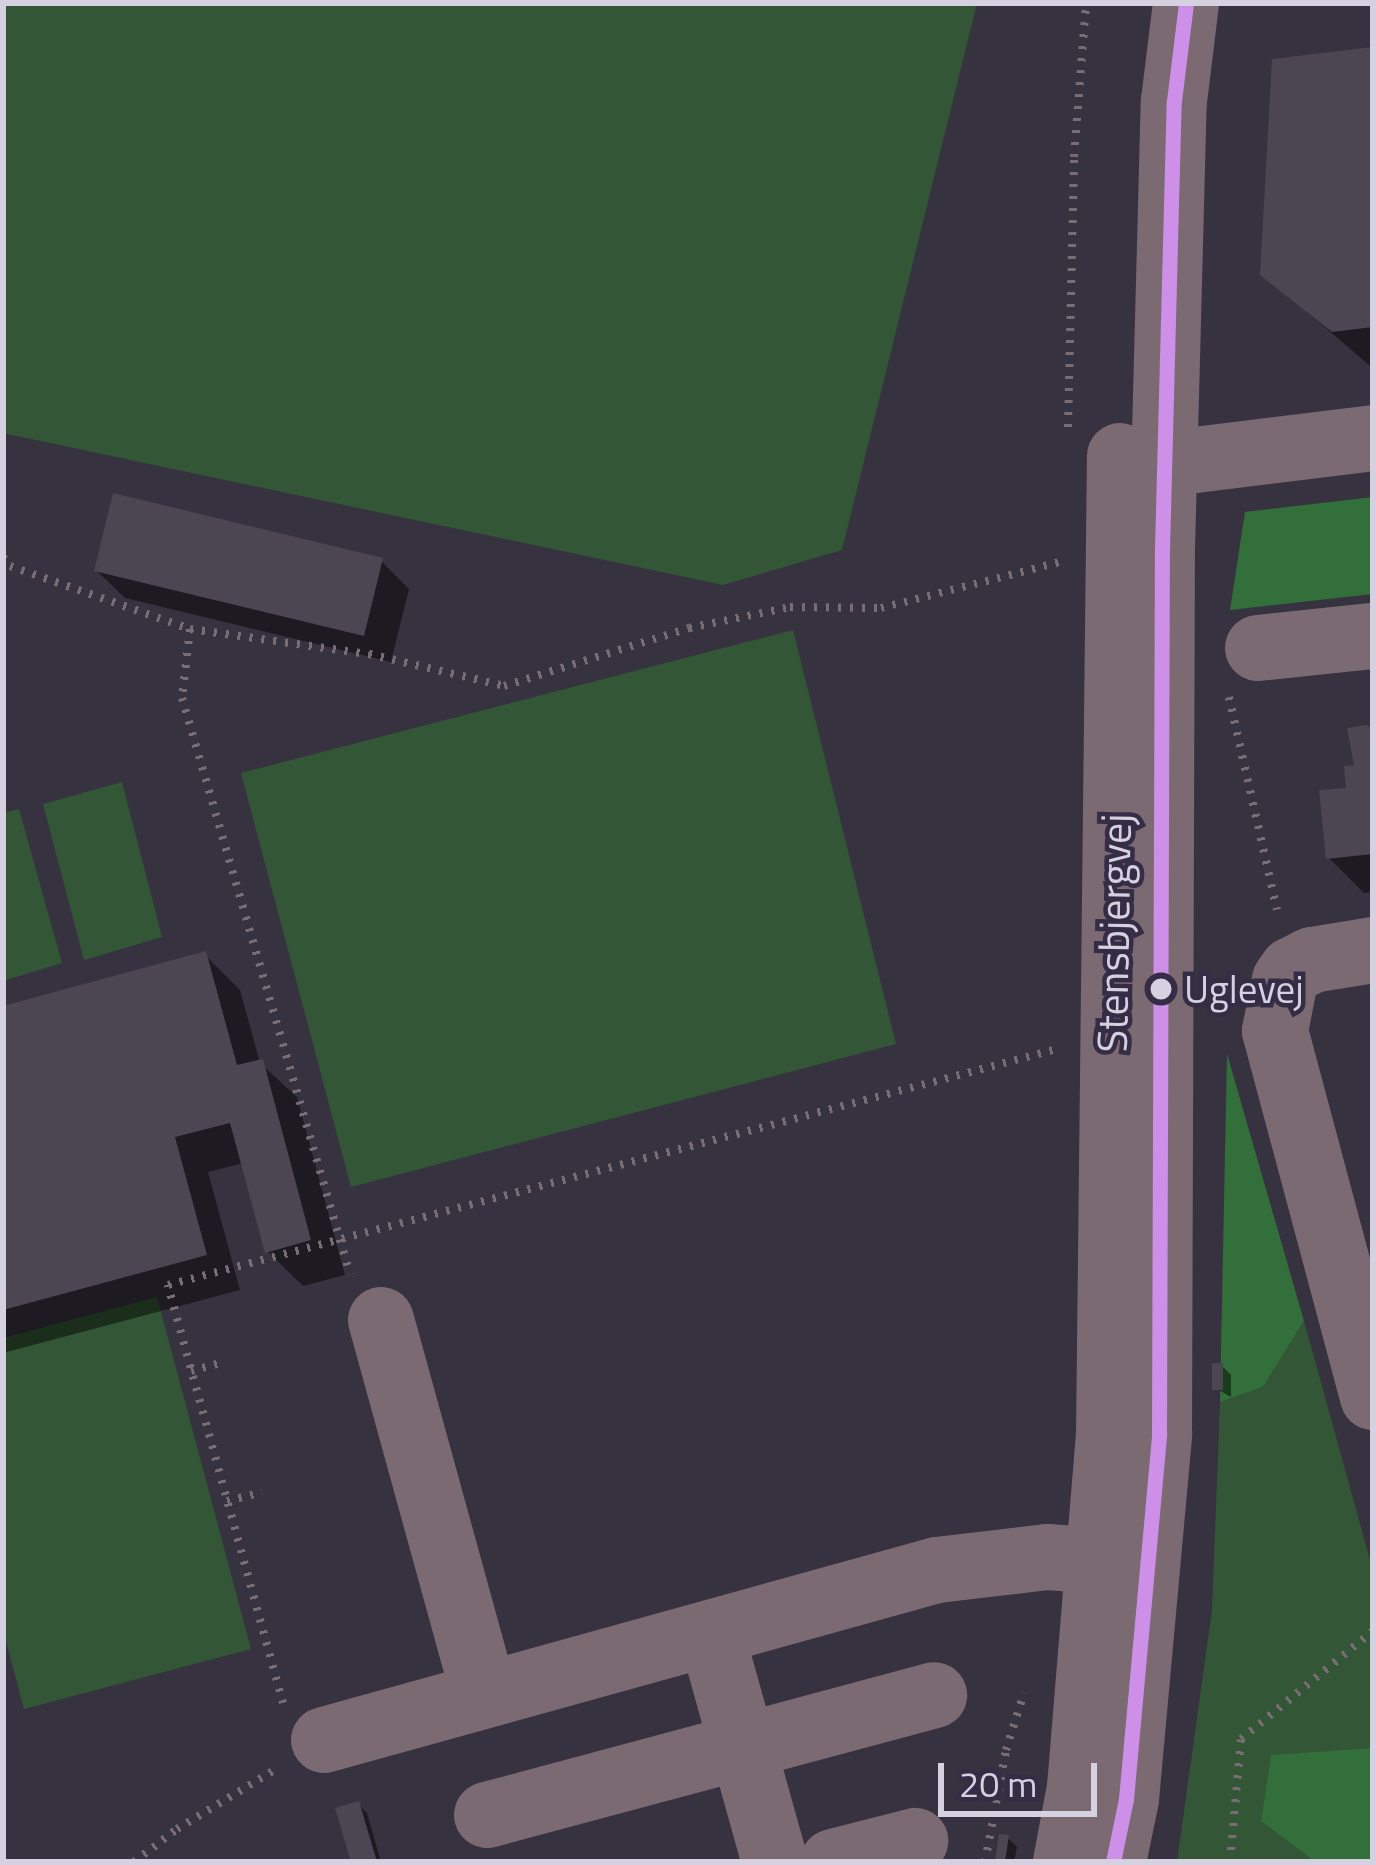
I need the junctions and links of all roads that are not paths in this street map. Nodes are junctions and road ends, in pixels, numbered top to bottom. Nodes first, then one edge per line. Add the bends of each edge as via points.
1 (1139, 3) edge
2 (1186, 3) edge
3 (1373, 438) edge
4 (1142, 461) junction
5 (1373, 636) edge
6 (1241, 663) road end
7 (1373, 950) edge
8 (1347, 1187) edge
9 (381, 1320) road end
10 (1373, 1397) edge
11 (1123, 1563) junction
12 (711, 1633) junction
13 (484, 1693) junction
14 (934, 1695) dead end
15 (742, 1746) junction
16 (311, 1748) road end
17 (487, 1815) dead end
18 (915, 1840) dead end
19 (775, 1862) edge
20 (832, 1862) edge
21 (1066, 1862) edge
22 (1113, 1862) edge

1 - 4 street, Stensbjergvej via 1127,103
2 - 4 street, Stensbjergvej
3 - 4 street
4 - 11 street, Stensbjergvej via 1116,550 1108,1436
4 - 11 street, Stensbjergvej via 1159,1433
5 - 6 street
7 - 8 street via 1312,960 1288,975 1275,1030
8 - 10 street
9 - 13 street
11 - 12 street via 1047,1557 937,1570
11 - 21 street, Stensbjergvej
11 - 22 street, Stensbjergvej via 1126,1798
12 - 13 street
12 - 15 street
13 - 16 street
14 - 15 street
15 - 17 street
15 - 19 street
18 - 20 street

